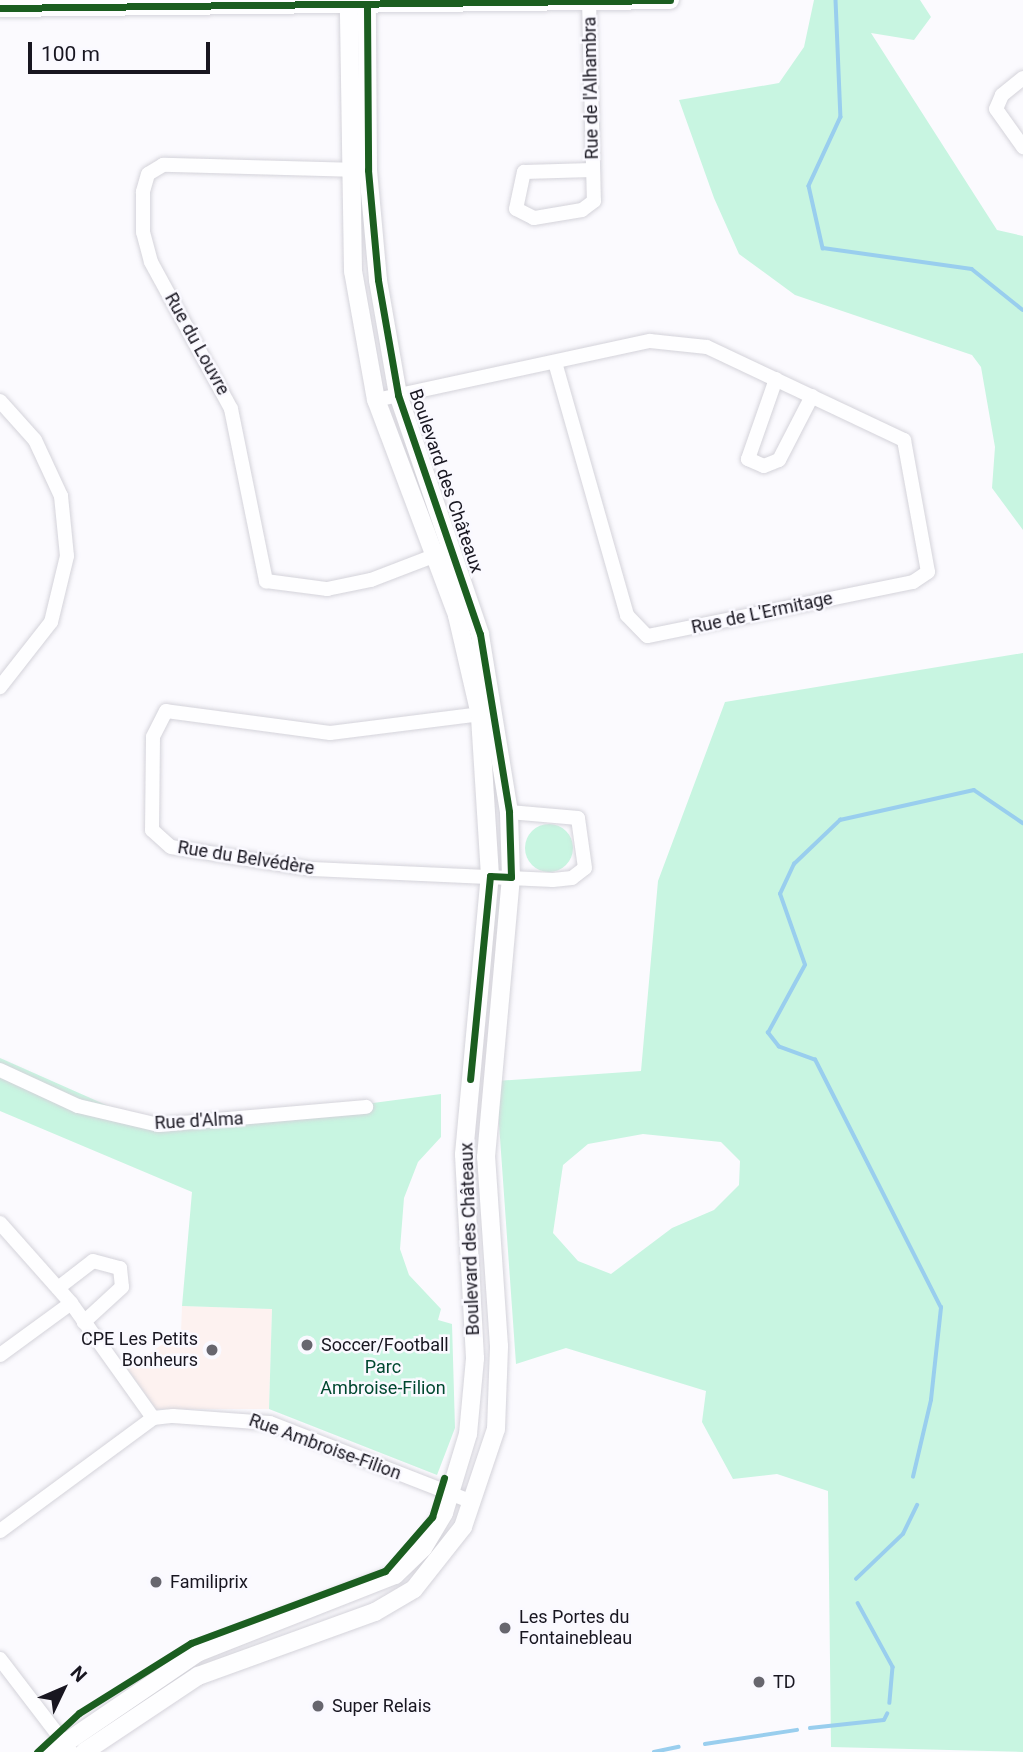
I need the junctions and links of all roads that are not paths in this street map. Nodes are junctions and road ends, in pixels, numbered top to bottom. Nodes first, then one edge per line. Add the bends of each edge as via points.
1 (670, 0) edge
2 (589, 3) edge
3 (113, 4) edge
4 (0, 8) edge
5 (367, 8) junction
6 (349, 9) junction
7 (1023, 78) edge
8 (1023, 147) edge
9 (347, 170) junction
10 (368, 170) junction
11 (592, 170) junction
12 (555, 362) junction
13 (776, 379) junction
14 (398, 395) junction
15 (812, 396) junction
16 (376, 400) junction
17 (2, 409) edge
18 (455, 547) junction
19 (435, 555) junction
20 (0, 687) edge
21 (489, 713) junction
22 (509, 812) junction
23 (489, 876) junction
24 (511, 877) junction
25 (0, 1070) edge
26 (366, 1107) dead end
27 (0, 1223) edge
28 (58, 1288) junction
29 (71, 1303) junction
30 (84, 1322) junction
31 (0, 1355) edge
32 (153, 1418) junction
33 (452, 1494) junction
34 (473, 1502) junction
35 (0, 1531) edge
36 (0, 1659) edge
37 (62, 1749) edge
38 (84, 1752) edge

1 - 2 street
2 - 5 street
2 - 11 street, Rue de l'Alhambra
3 - 4 street
3 - 6 street
5 - 6 street
5 - 10 street, Boulevard des Châteaux
6 - 9 street, Boulevard des Châteaux
7 - 8 street via 1002,95 996,109
9 - 10 street, Rue du Louvre
9 - 16 street, Boulevard des Châteaux via 353,271
9 - 19 street, Rue du Louvre via 163,166 148,174 143,232 151,262 231,409 265,581 327,589
10 - 14 street, Boulevard des Châteaux
11 - 11 street, Rue de l'Alhambra via 524,172 516,209 534,218 582,210 594,201
12 - 13 street, Rue de L'Ermitage via 674,341 707,347
12 - 14 street, Rue de L'Ermitage
12 - 15 street, Rue de L'Ermitage via 626,615 647,636 913,582 928,572 904,440
13 - 15 street, Rue de L'Ermitage
13 - 15 street via 748,459 764,466 779,460
14 - 16 street, Rue de L'Ermitage
14 - 18 street, Boulevard des Châteaux
16 - 19 street, Boulevard des Châteaux
17 - 20 street via 35,440 61,496 66,556 51,622
18 - 19 street, Rue du Louvre
18 - 21 street, Boulevard des Châteaux
19 - 21 street, Boulevard des Châteaux
21 - 22 street, Boulevard des Châteaux
21 - 23 street, Boulevard des Châteaux
21 - 23 street, Rue du Belvédère via 330,733 166,711 153,737 152,830 171,847 312,869
22 - 24 street, Boulevard des Châteaux
22 - 24 street via 563,812 578,818 584,834 584,868 572,878
23 - 24 street, Rue du Belvédère
23 - 33 street, Boulevard des Châteaux via 464,1154 473,1398
24 - 34 street, Boulevard des Châteaux via 486,1157 501,1394
25 - 26 street, Rue d'Alma via 78,1106 159,1125
27 - 28 street
28 - 29 street
28 - 30 street via 93,1261 120,1268 122,1287
29 - 30 street
29 - 31 street
30 - 32 street
32 - 33 street, Rue Ambroise-Filion via 241,1416 270,1423
32 - 35 street
33 - 34 street, Rue Ambroise-Filion
33 - 37 street, Boulevard des Châteaux via 422,1548 384,1582 197,1653
34 - 38 street, Boulevard des Châteaux via 445,1556 398,1600 198,1676
36 - 37 street

